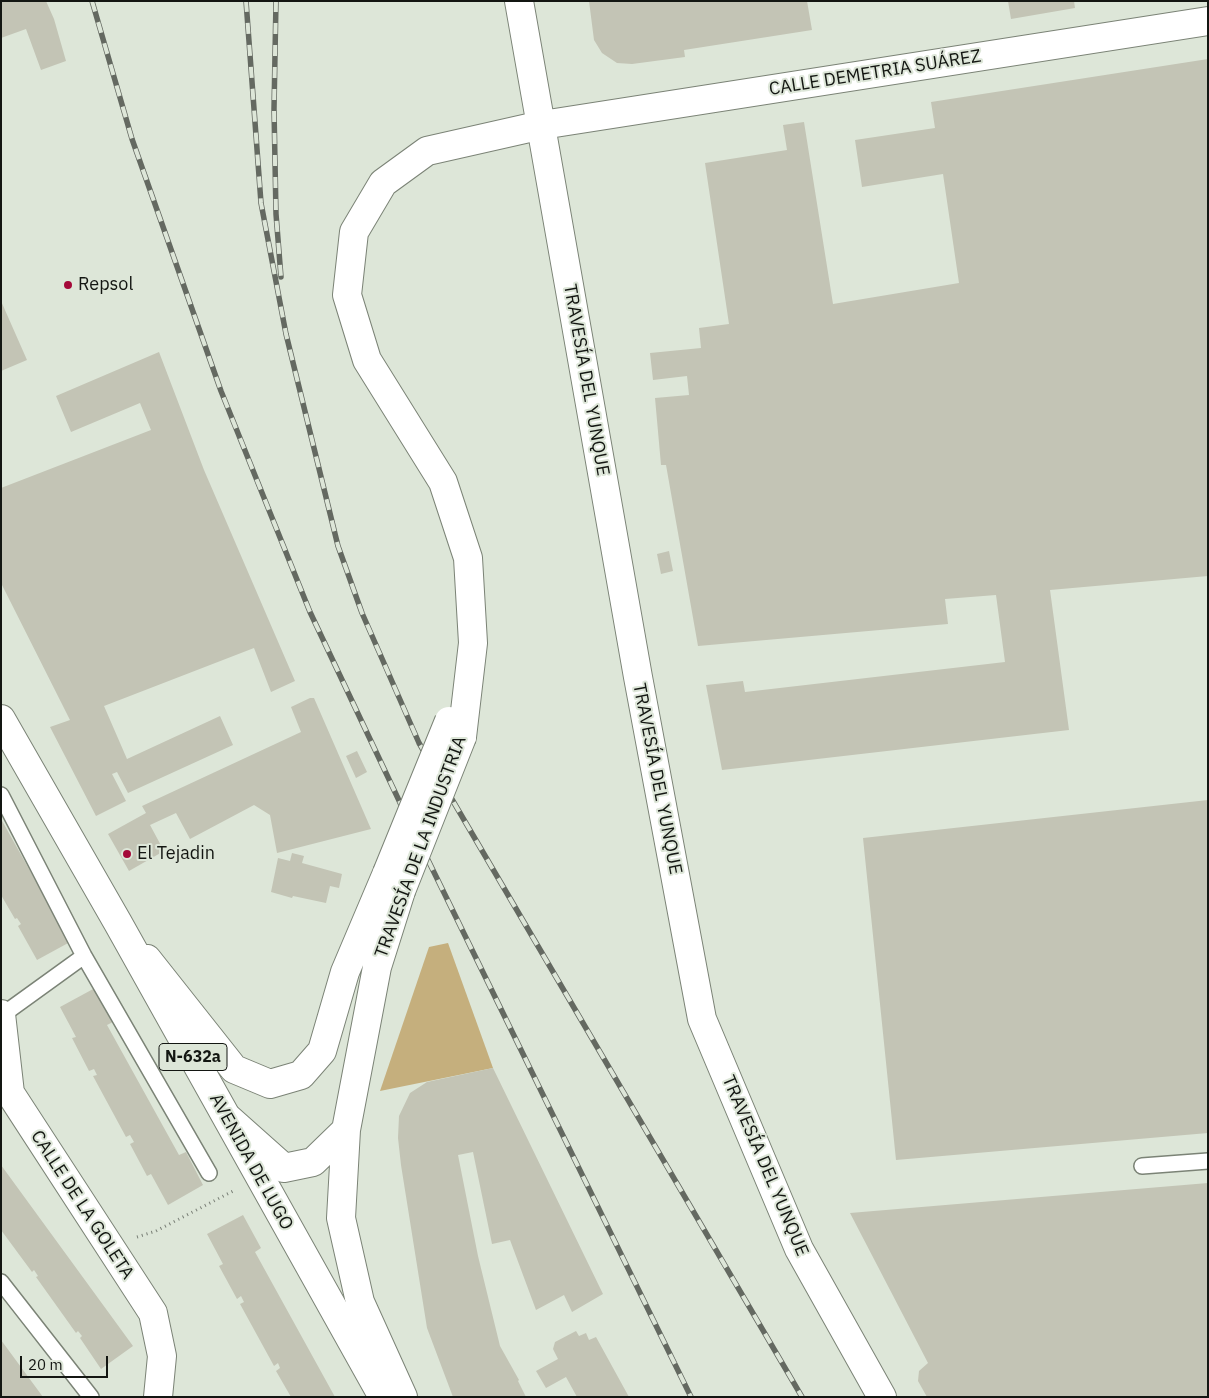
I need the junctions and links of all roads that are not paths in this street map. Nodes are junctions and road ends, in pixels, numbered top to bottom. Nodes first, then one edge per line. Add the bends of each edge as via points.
1 (519, 1) edge
2 (1208, 21) edge
3 (542, 125) junction
4 (1, 719) edge
5 (1, 795) edge
6 (394, 882) junction
7 (118, 923) junction
8 (84, 956) junction
9 (2, 1015) edge
10 (4, 1072) edge
11 (226, 1116) junction
12 (346, 1130) junction
13 (1208, 1161) edge
14 (1142, 1166) dead end
15 (209, 1173) dead end
16 (1, 1282) edge
17 (91, 1397) edge
18 (158, 1397) edge
19 (383, 1397) edge
20 (403, 1397) edge
21 (882, 1397) edge

1 - 3 street
2 - 3 street, CALLE DEMETRIA SUÁREZ
3 - 6 street, TRAVESÍA DE LA INDUSTRIA, bridge via 427,151 384,183 354,232 347,295 367,360 443,482 468,558 473,643 456,729
3 - 21 street, TRAVESÍA DEL YUNQUE via 636,668 702,1019 799,1249
4 - 7 street, AVENIDA DE LUGO / N-632a
5 - 8 lane
6 - 7 street, TRAVESÍA DE LA INDUSTRIA via 344,972 322,1051 301,1076 270,1084 234,1069
6 - 12 street, TRAVESÍA DE LA INDUSTRIA
7 - 11 street, AVENIDA DE LUGO / N-632a
8 - 9 lane
8 - 15 lane
9 - 10 street, CALLE DE LA GOLETA
10 - 18 street, CALLE DE LA GOLETA via 10,1094 153,1313 162,1356
11 - 12 street via 284,1168 313,1162
11 - 19 street, AVENIDA DE LUGO / N-632a
12 - 20 street, TRAVESÍA DE LA INDUSTRIA via 341,1218 360,1302
13 - 14 lane
16 - 17 lane

